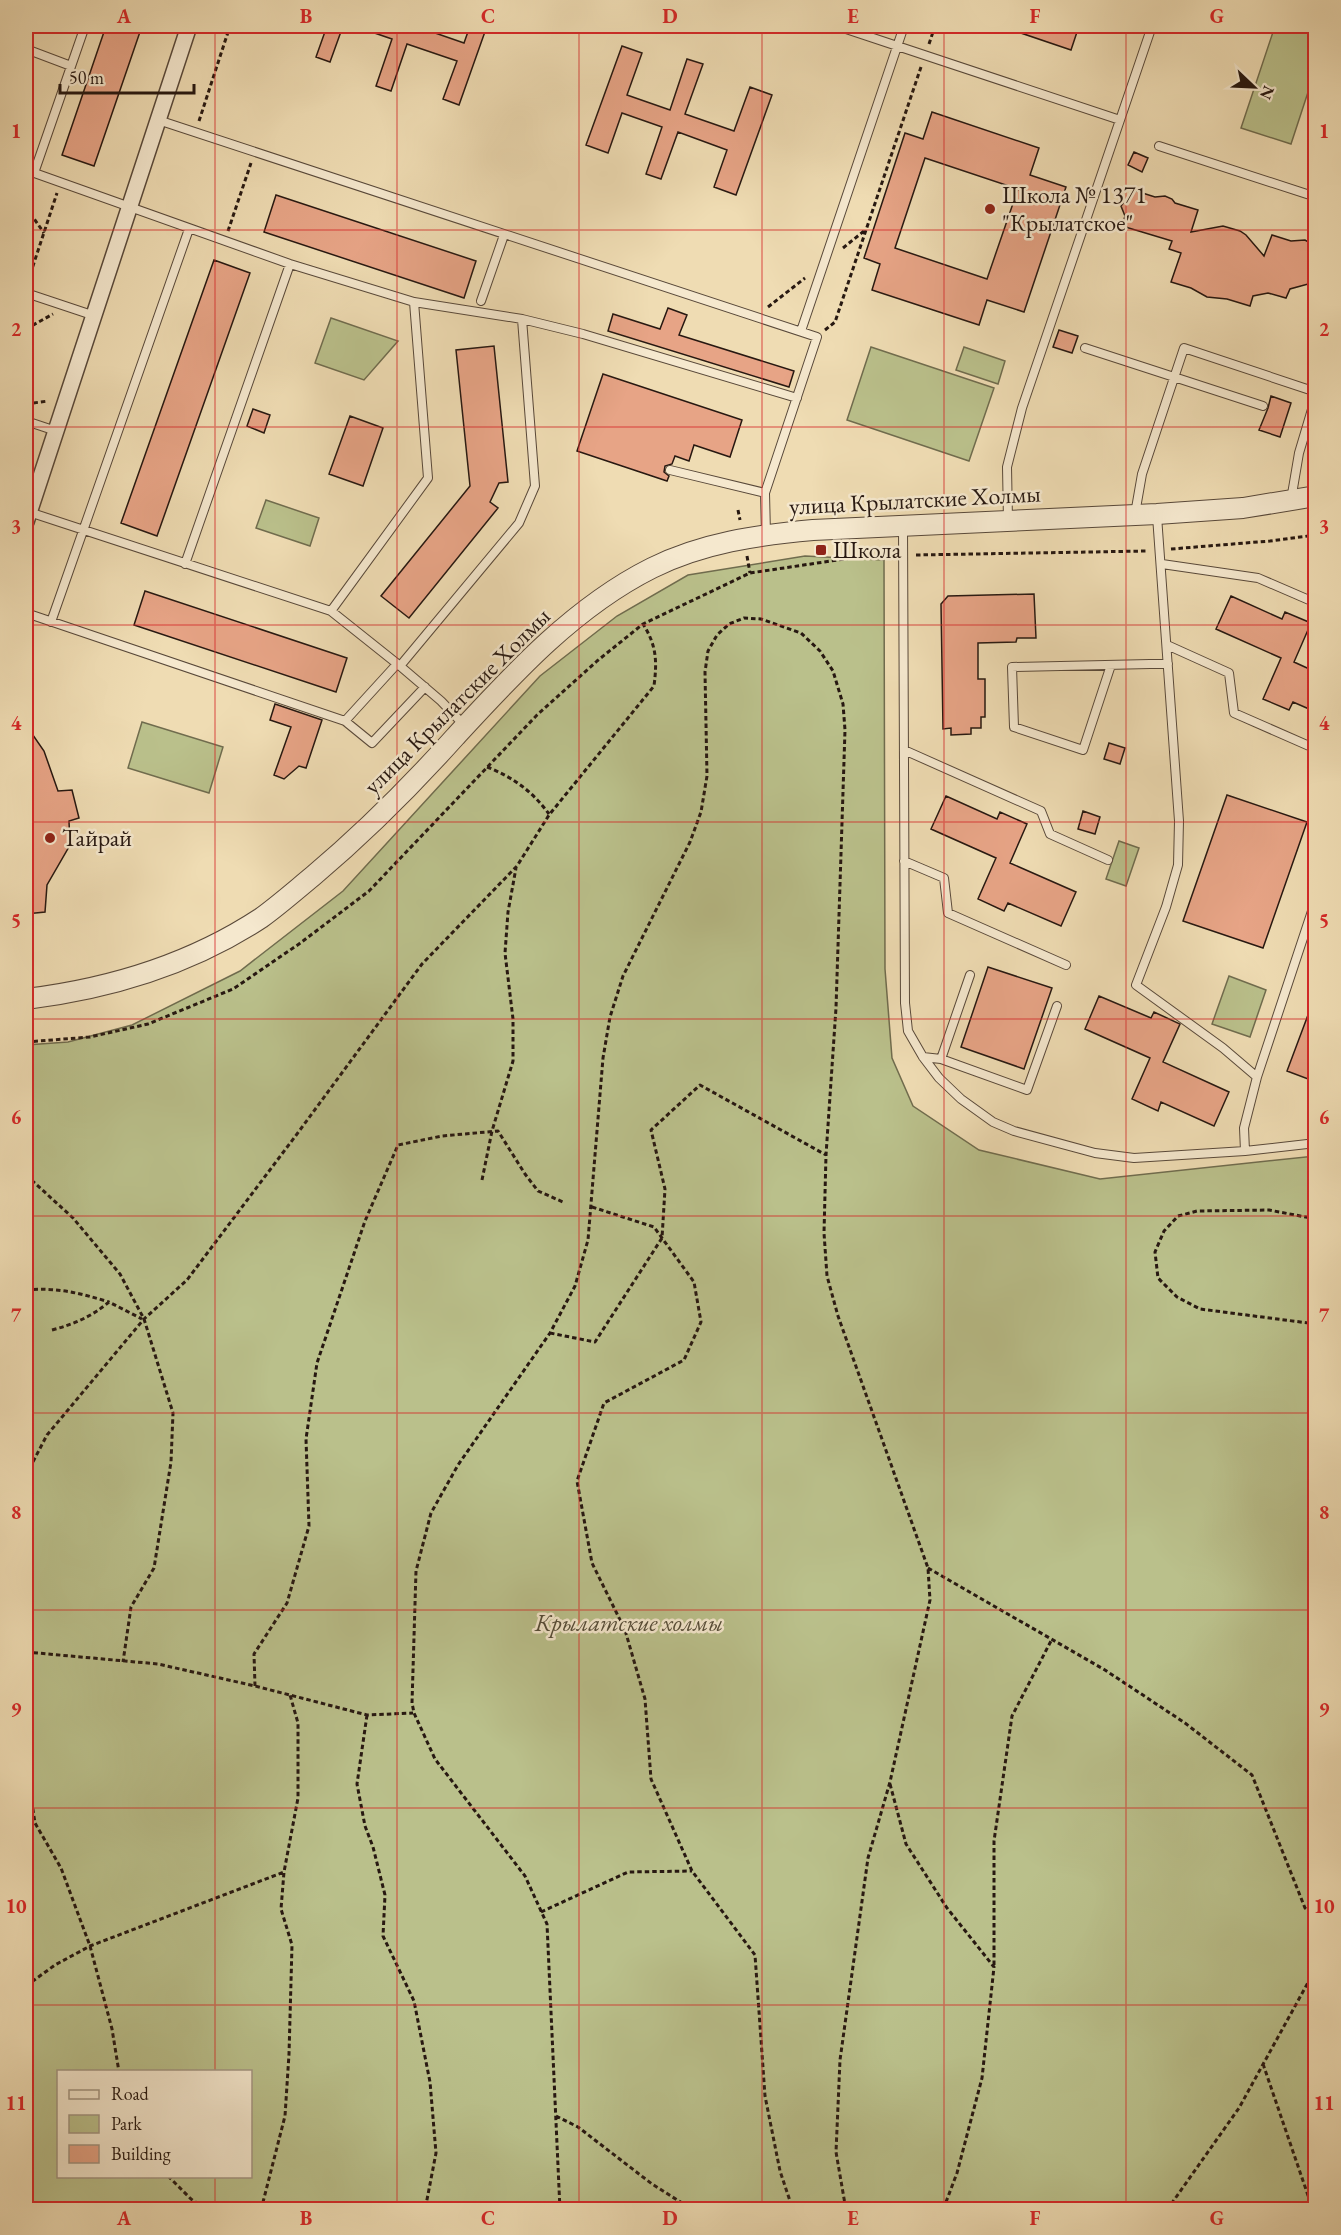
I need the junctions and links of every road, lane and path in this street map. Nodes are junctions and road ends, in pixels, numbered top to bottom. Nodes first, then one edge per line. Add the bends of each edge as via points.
1 (84, 26) edge
2 (189, 26) edge
3 (230, 26) edge
4 (837, 26) edge
5 (904, 26) edge
6 (935, 26) edge
7 (1152, 26) edge
8 (897, 46) junction
9 (26, 49) edge
10 (925, 55) junction
11 (71, 66) junction
12 (158, 120) junction
13 (1120, 120) junction
14 (195, 132) junction
15 (1159, 146) dead end
16 (255, 153) junction
17 (30, 171) edge
18 (31, 181) dead end
19 (61, 183) junction
20 (1316, 197) edge
21 (26, 198) edge
22 (26, 207) edge
23 (128, 207) junction
24 (189, 229) junction
25 (44, 233) junction
26 (504, 235) junction
27 (224, 241) junction
28 (290, 264) junction
29 (26, 288) edge
30 (26, 293) edge
31 (481, 301) dead end
32 (414, 302) junction
33 (68, 307) junction
34 (95, 316) junction
35 (522, 319) junction
36 (26, 327) edge
37 (801, 331) junction
38 (817, 337) junction
39 (1085, 348) dead end
40 (26, 352) edge
41 (1174, 377) junction
42 (1316, 392) edge
43 (1316, 396) edge
44 (796, 398) junction
45 (48, 401) dead end
46 (26, 404) edge
47 (1263, 406) dead end
48 (26, 421) edge
49 (56, 431) junction
50 (670, 470) dead end
51 (765, 493) junction
52 (1316, 496) edge
53 (1291, 501) junction
54 (1157, 514) junction
55 (1135, 515) junction
56 (27, 516) edge
57 (1008, 520) junction
58 (903, 524) junction
59 (84, 530) junction
60 (766, 534) junction
61 (1316, 535) edge
62 (1161, 550) junction
63 (903, 555) junction
64 (185, 564) junction
65 (1162, 564) junction
66 (1316, 603) edge
67 (331, 611) junction
68 (26, 614) edge
69 (51, 622) junction
70 (643, 624) junction
71 (1167, 645) junction
72 (1168, 664) junction
73 (399, 665) junction
74 (1111, 665) junction
75 (425, 687) junction
76 (345, 721) junction
77 (465, 726) junction
78 (1316, 749) edge
79 (904, 750) junction
80 (487, 767) junction
81 (549, 815) junction
82 (1108, 860) dead end
83 (904, 861) junction
84 (517, 866) junction
85 (1316, 899) edge
86 (1066, 965) dead end
87 (970, 975) dead end
88 (26, 999) edge
89 (1057, 1006) dead end
90 (26, 1042) edge
91 (923, 1057) junction
92 (941, 1059) junction
93 (1257, 1077) junction
94 (492, 1131) junction
95 (1316, 1143) edge
96 (1245, 1151) junction
97 (826, 1155) junction
98 (26, 1175) edge
99 (482, 1180) dead end
100 (563, 1202) dead end
101 (592, 1207) junction
102 (1316, 1219) edge
103 (662, 1238) junction
104 (26, 1290) edge
105 (109, 1302) junction
106 (144, 1319) junction
107 (1316, 1324) edge
108 (52, 1330) dead end
109 (549, 1333) junction
110 (26, 1475) edge
111 (928, 1568) junction
112 (1052, 1639) junction
113 (26, 1652) edge
114 (123, 1662) junction
115 (255, 1686) junction
116 (290, 1695) junction
117 (414, 1713) junction
118 (368, 1715) junction
119 (26, 1764) edge
120 (890, 1782) junction
121 (692, 1871) junction
122 (284, 1872) junction
123 (541, 1912) junction
124 (1316, 1918) edge
125 (90, 1946) junction
126 (994, 1967) junction
127 (1316, 1968) edge
128 (26, 1986) edge
129 (1263, 2064) junction
130 (119, 2070) edge
131 (556, 2116) junction
132 (170, 2178) edge
133 (206, 2209) edge
134 (261, 2210) edge
135 (425, 2210) edge
136 (560, 2210) edge
137 (693, 2210) edge
138 (793, 2210) edge
139 (846, 2210) edge
140 (943, 2210) edge
141 (1167, 2210) edge
142 (1313, 2210) edge

1 - 11 lane
2 - 12 street
3 - 14 path
4 - 8 lane
5 - 8 lane
6 - 10 path
7 - 13 lane
8 - 10 lane
8 - 37 lane
9 - 11 lane
10 - 13 lane
10 - 38 path via 835,322
11 - 17 lane
12 - 14 lane
12 - 23 street
13 - 57 lane via 1022,408 1007,466
14 - 16 lane
15 - 20 lane
16 - 26 lane
16 - 27 path
17 - 19 lane
18 - 21 path
19 - 23 lane
19 - 25 path
22 - 25 path
23 - 24 lane
23 - 34 street
24 - 27 lane
24 - 59 lane
25 - 29 path
26 - 31 lane
26 - 37 lane
27 - 28 lane
28 - 32 lane
28 - 64 lane
30 - 33 lane
32 - 35 lane
32 - 67 lane via 428,478
33 - 34 lane
33 - 36 path
34 - 49 street
35 - 44 lane
35 - 73 lane via 535,486 519,523
36 - 40 path via 30,336
37 - 38 lane
38 - 44 lane
39 - 41 lane
41 - 42 lane via 1184,348
41 - 47 lane
41 - 55 lane via 1142,474
43 - 53 lane via 1299,453
44 - 51 lane
45 - 46 path
48 - 49 lane
49 - 56 street
50 - 51 lane
51 - 60 lane
52 - 53 street, улица Крылатские Холмы
53 - 54 street, улица Крылатские Холмы
54 - 55 street, улица Крылатские Холмы
54 - 62 lane
55 - 57 street, улица Крылатские Холмы
56 - 59 lane
57 - 58 street, улица Крылатские Холмы
58 - 60 street, улица Крылатские Холмы
58 - 63 lane
59 - 64 lane
59 - 69 lane
60 - 77 street, улица Крылатские Холмы via 709,546 652,568 621,587 542,647
61 - 62 path
62 - 63 path
62 - 65 lane
63 - 70 path via 878,554 750,573
63 - 79 lane
64 - 67 lane
65 - 66 lane via 1257,578
65 - 71 lane
67 - 73 lane
68 - 69 lane
69 - 76 lane
70 - 80 path via 537,715
70 - 81 path via 657,660 654,686
71 - 72 lane
71 - 78 lane via 1229,673 1234,713
72 - 74 lane
72 - 93 lane via 1179,821 1178,865 1136,985
73 - 75 lane
73 - 76 lane
74 - 74 lane via 1012,667 1014,727 1083,750
75 - 76 lane via 372,743
75 - 77 lane
77 - 88 street, улица Крылатские Холмы via 344,850 263,916 202,952 131,977 61,995
79 - 82 lane via 1041,811 1050,834
79 - 83 lane
80 - 81 path via 529,791
80 - 90 path via 369,891 233,989 148,1024 90,1037
81 - 84 path
83 - 86 lane via 944,878 948,913
83 - 91 lane via 905,1003 908,1031
84 - 94 path via 505,953 513,1018 513,1061
84 - 106 path via 422,964 187,1280
85 - 93 lane
87 - 92 lane
89 - 92 lane via 1027,1090
91 - 92 lane
91 - 96 lane via 961,1099 993,1122 1014,1131 1095,1153 1134,1158
93 - 96 lane via 1245,1128
94 - 99 path
94 - 100 path via 498,1131 538,1191
94 - 115 path via 398,1145 365,1221 317,1363 306,1439 309,1526 287,1603 254,1654
95 - 96 lane
97 - 101 path via 836,1008 843,704 833,671 801,633 761,619 744,618 729,624 708,651 707,776 701,812 623,976 610,1017 603,1058
97 - 103 path via 700,1085 651,1130 665,1189
97 - 111 path via 827,1276
98 - 106 path via 73,1218 120,1274
101 - 103 path via 654,1227
101 - 109 path via 588,1240 574,1286
102 - 107 path via 1269,1210 1197,1211 1178,1216 1164,1231 1155,1252 1158,1278 1176,1297 1200,1309
103 - 109 path via 595,1342
103 - 121 path via 694,1282 701,1322 684,1360 604,1404 577,1481 591,1563 624,1630 645,1699 651,1779
104 - 105 path via 73,1291
105 - 106 path
105 - 108 path via 78,1323
106 - 110 path via 47,1435
106 - 114 path via 173,1413 171,1462 154,1568 131,1606
109 - 117 path via 458,1465 431,1513 416,1571
111 - 112 path
111 - 120 path via 930,1600
112 - 124 path via 1185,1723 1252,1775 1305,1908
112 - 126 path via 1012,1716 994,1841
113 - 114 path
114 - 115 path via 158,1664
115 - 116 path
116 - 118 path
116 - 122 path via 298,1723 298,1798
117 - 118 path
117 - 123 path via 435,1760 525,1876
118 - 135 path via 357,1784 385,1895 383,1936 414,2001 430,2082 436,2153
119 - 125 path via 35,1822 61,1868
120 - 126 path via 906,1844 947,1908
120 - 139 path via 868,1858 840,2060 836,2152
121 - 123 path via 628,1872
121 - 138 path via 755,1954 765,2096 780,2171
122 - 125 path
122 - 134 path via 281,1909 292,1945 286,2106
123 - 131 path via 547,1924
125 - 128 path
125 - 130 path
126 - 140 path via 982,2078
127 - 129 path
129 - 141 path via 1239,2108
129 - 142 path
131 - 136 path
131 - 137 path via 578,2127
132 - 133 path

